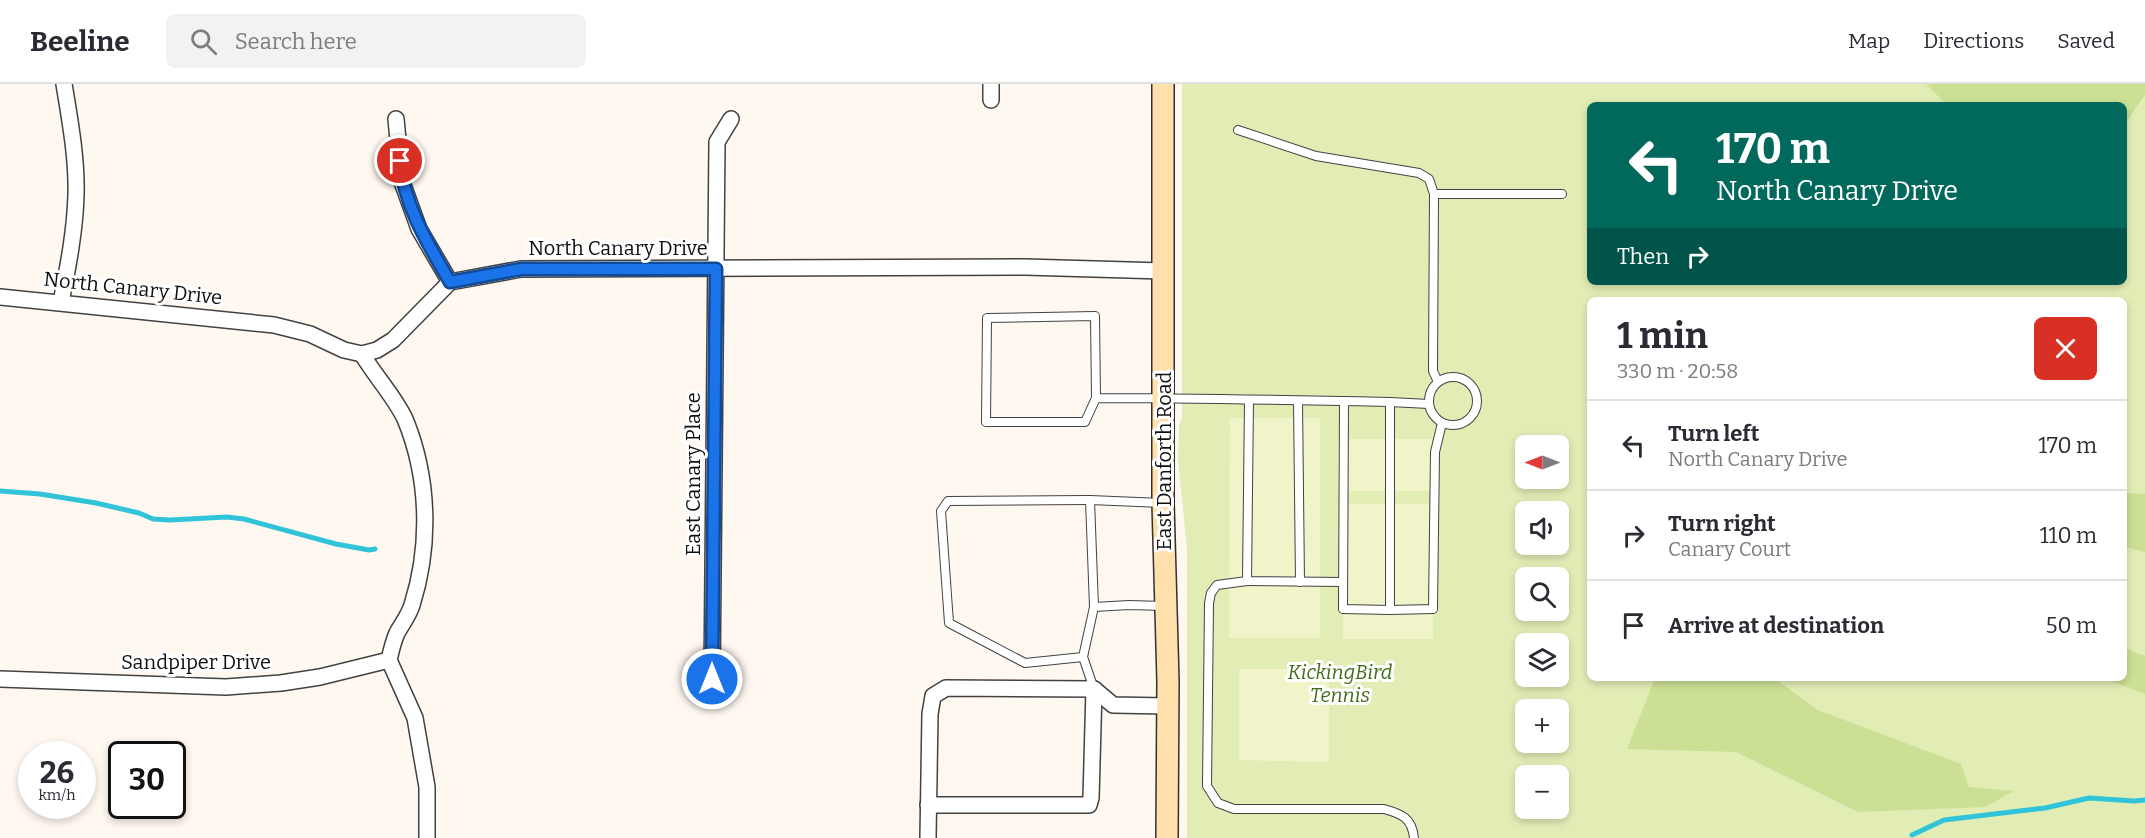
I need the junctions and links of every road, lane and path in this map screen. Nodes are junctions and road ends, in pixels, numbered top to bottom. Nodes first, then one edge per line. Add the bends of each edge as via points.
1 (64, 84) edge
2 (991, 84) edge
3 (1163, 84) edge
4 (991, 100) dead end
5 (396, 119) dead end
6 (731, 119) dead end
7 (1238, 130) dead end
8 (1434, 194) junction
9 (1562, 194) dead end
10 (716, 269) junction
11 (1163, 272) junction
12 (450, 282) junction
13 (0, 297) edge
14 (61, 302) junction
15 (362, 354) junction
16 (1438, 382) junction
17 (1096, 398) junction
18 (1164, 399) junction
19 (1249, 400) junction
20 (1298, 401) junction
21 (1344, 401) junction
22 (1390, 402) junction
23 (1429, 404) junction
24 (1442, 423) junction
25 (1090, 500) junction
26 (1164, 503) junction
27 (1247, 581) junction
28 (1299, 582) junction
29 (1344, 582) junction
30 (1166, 606) junction
31 (1094, 607) junction
32 (1390, 610) junction
33 (1083, 657) junction
34 (389, 660) junction
35 (0, 679) edge
36 (712, 679) dead end
37 (1095, 689) junction
38 (1167, 706) junction
39 (928, 805) junction
40 (427, 838) edge
41 (928, 838) edge
42 (1167, 838) edge
43 (1414, 838) edge

1 - 14 street via 76,194
2 - 4 street
3 - 11 street, East Danforth Road
5 - 12 street via 402,182 419,229
6 - 10 street, East Canary Place via 717,142
7 - 8 lane via 1316,156 1419,173 1429,179
8 - 9 lane
8 - 16 lane via 1433,371
10 - 11 street, North Canary Drive via 1025,267
10 - 12 street, North Canary Drive via 521,269
10 - 36 street, East Canary Place
11 - 18 street, East Danforth Road
12 - 15 street via 393,340
13 - 14 street, North Canary Drive
14 - 15 street, North Canary Drive via 274,325
15 - 34 street via 404,417 423,484 421,563 412,606 396,635
16 - 23 lane via 1429,395
16 - 24 lane via 1461,378 1476,396 1475,411 1464,422
17 - 17 lane via 1095,316 987,318 986,422 1085,422
17 - 18 lane
18 - 19 lane
18 - 26 street, East Danforth Road
19 - 20 lane
19 - 27 lane
20 - 21 lane
20 - 28 lane
21 - 22 lane
21 - 29 lane
22 - 23 lane
22 - 32 lane
23 - 24 lane
24 - 32 lane via 1435,452 1433,609
25 - 26 lane
25 - 31 lane
25 - 33 lane via 948,501 941,511 949,623 1025,663
26 - 30 street, East Danforth Road
27 - 28 lane
27 - 43 lane via 1217,585 1209,603 1207,786 1218,803 1234,810 1384,809 1401,814 1413,827
28 - 29 lane
29 - 32 lane via 1344,609
30 - 31 lane
30 - 38 street, East Danforth Road
31 - 33 lane
33 - 37 lane
34 - 35 street, Sandpiper Drive via 320,677 226,687
34 - 40 street via 415,718 427,787
37 - 38 street via 1113,705
37 - 39 street via 946,688 933,696
37 - 39 street via 1089,805
38 - 42 street, East Danforth Road
39 - 41 street

